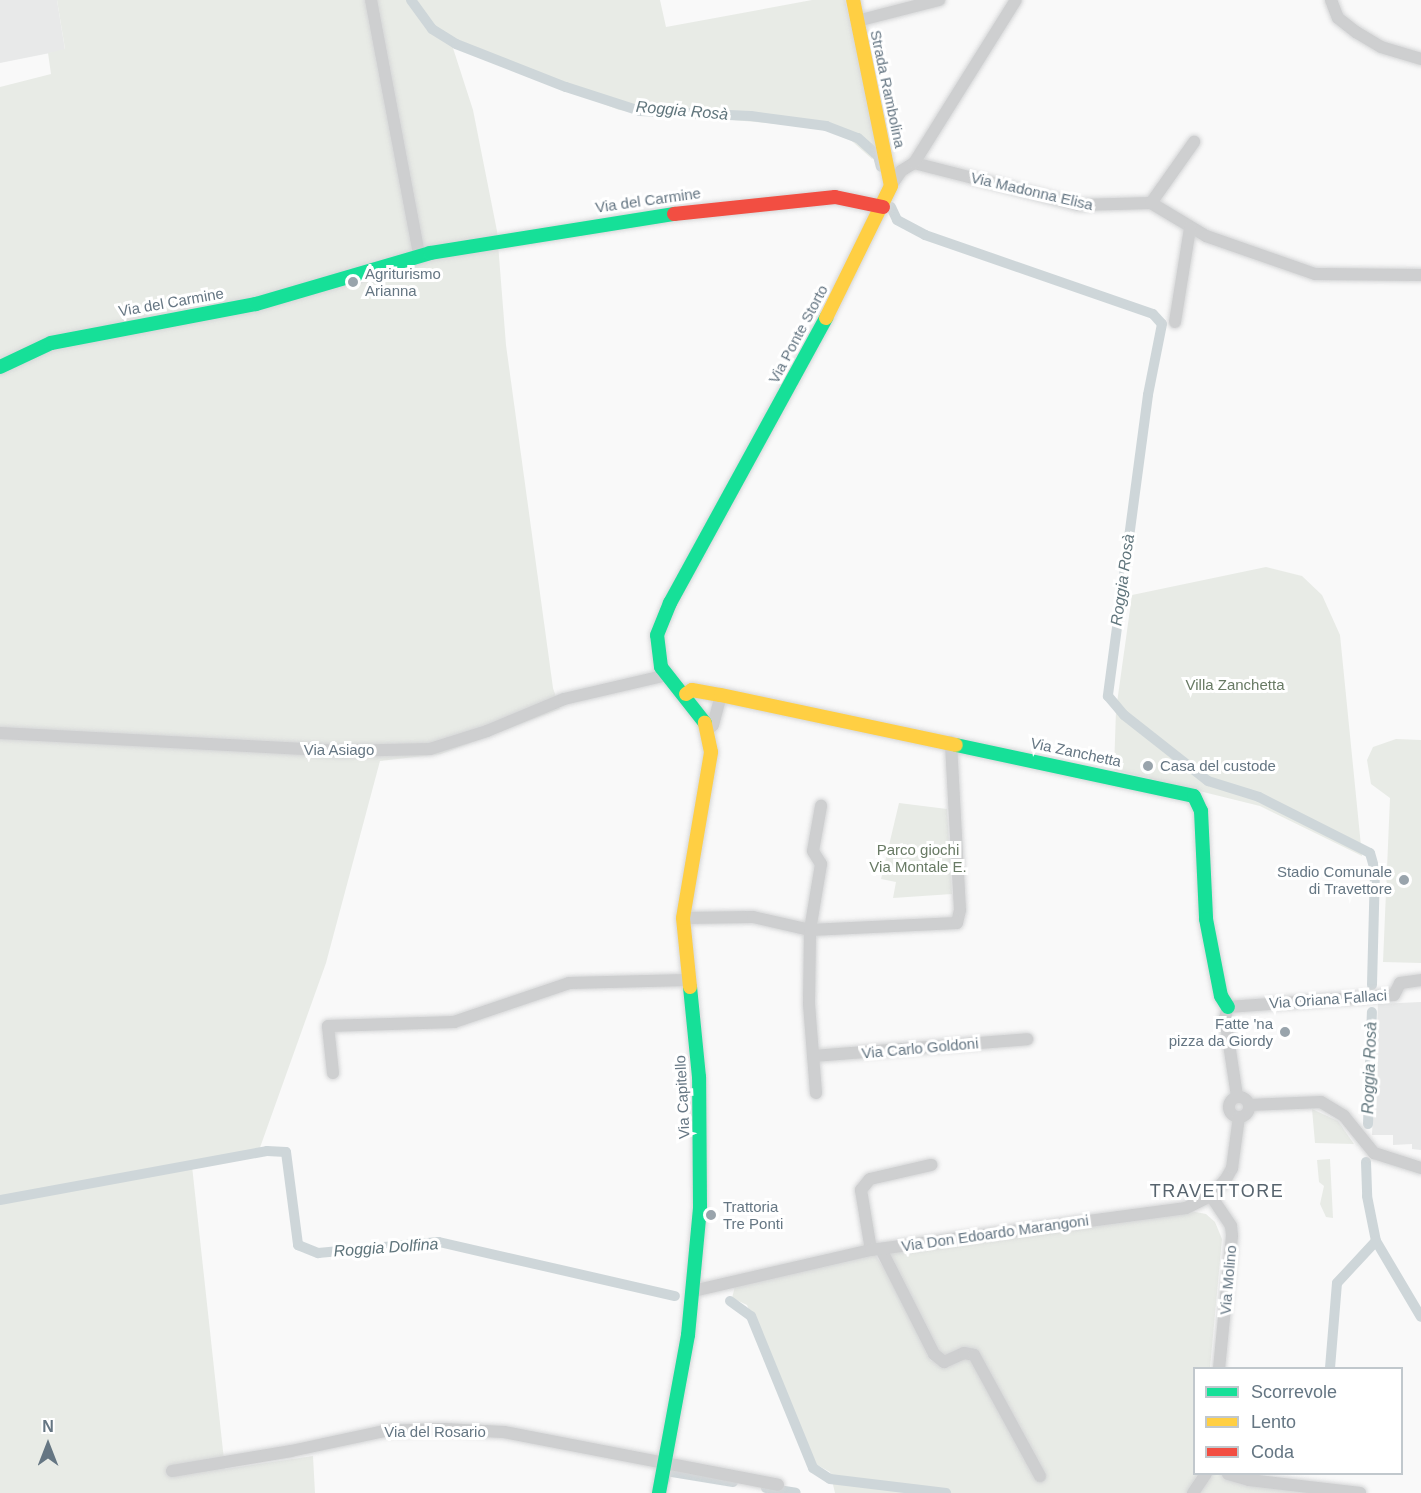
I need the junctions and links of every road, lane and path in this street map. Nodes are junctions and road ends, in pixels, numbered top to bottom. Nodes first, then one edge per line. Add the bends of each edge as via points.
1 (371, 0) edge
2 (853, 0) edge
3 (939, 0) edge
4 (1016, 0) edge
5 (1331, 0) edge
6 (857, 21) junction
7 (1421, 59) edge
8 (1194, 142) dead end
9 (914, 163) junction
10 (891, 186) junction
11 (1151, 203) junction
12 (883, 207) junction
13 (1190, 228) junction
14 (419, 255) junction
15 (1421, 275) edge
16 (1175, 322) dead end
17 (0, 367) edge
18 (667, 675) junction
19 (686, 694) junction
20 (721, 695) junction
21 (708, 729) junction
22 (0, 733) edge
23 (951, 742) junction
24 (821, 806) dead end
25 (683, 918) junction
26 (810, 930) junction
27 (687, 980) junction
28 (1421, 980) edge
29 (1228, 1007) junction
30 (1027, 1039) dead end
31 (813, 1056) junction
32 (333, 1073) dead end
33 (816, 1093) dead end
34 (1237, 1096) junction
35 (1249, 1105) junction
36 (1239, 1117) junction
37 (931, 1165) dead end
38 (1421, 1168) edge
39 (1211, 1196) junction
40 (876, 1249) junction
41 (693, 1291) junction
42 (1219, 1367) edge
43 (662, 1464) junction
44 (172, 1471) dead end
45 (1205, 1475) edge
46 (1234, 1475) edge
47 (1040, 1476) dead end
48 (778, 1485) dead end
49 (659, 1493) edge
50 (1193, 1493) edge
51 (1360, 1493) edge

1 - 14 street
2 - 6 street, Strada Rambolina
3 - 6 street
4 - 9 street, Via Ponte Storto
5 - 7 street via 1338,18 1356,32 1381,47
6 - 10 street, Strada Rambolina
8 - 11 street
9 - 10 street, Via Ponte Storto via 901,171
9 - 11 street, Via Madonna Elisa via 1079,205
10 - 12 street, Via Ponte Storto
11 - 13 street
12 - 14 street, Via del Carmine via 835,197 751,203
12 - 18 street, Via Ponte Storto via 663,617 657,645 661,667
13 - 15 street via 1315,274
13 - 16 street
14 - 17 street, Via del Carmine via 256,304 51,343
18 - 19 street, Via Ponte Storto
18 - 22 street, Via Asiago via 564,699 487,731 430,749 338,751
19 - 20 street, Via Zanchetta via 692,690
19 - 21 street, Via Capitello
20 - 21 street, Via Capitello via 713,725
20 - 23 street, Via Zanchetta
21 - 25 street, Via Capitello via 711,752
23 - 26 street via 960,910 957,923
23 - 29 street, Via Zanchetta via 1194,796 1201,811 1207,928 1221,996
24 - 26 street via 813,851 821,864
25 - 26 street via 753,917
25 - 27 street, Via Capitello
26 - 31 street
27 - 32 street via 570,983 454,1022 328,1026
27 - 41 street, Via Capitello via 699,1077 701,1142
28 - 29 street, Via Oriana Fallaci via 1400,982 1394,995
29 - 34 street, Via Zanchetta via 1224,1018
30 - 31 street, Via Carlo Goldoni
31 - 33 street
34 - 35 street via 1245,1098
34 - 36 street via 1229,1109
35 - 36 street via 1247,1113
35 - 38 street via 1321,1102 1344,1116 1374,1153
36 - 39 street, Via Don Edoardo Marangoni via 1232,1168
37 - 40 street via 870,1179 861,1190 861,1208
39 - 40 street, Via Don Edoardo Marangoni via 1186,1208
39 - 42 street, Via Molino via 1231,1226 1232,1236
40 - 41 street, Via Don Edoardo Marangoni
40 - 47 street via 933,1354 944,1362 964,1353 974,1355
41 - 43 street, Via Capitello
43 - 44 street, Via del Rosario via 504,1432 432,1430 384,1431
43 - 48 street
43 - 49 street, Via Capitello
45 - 50 street
46 - 51 street

